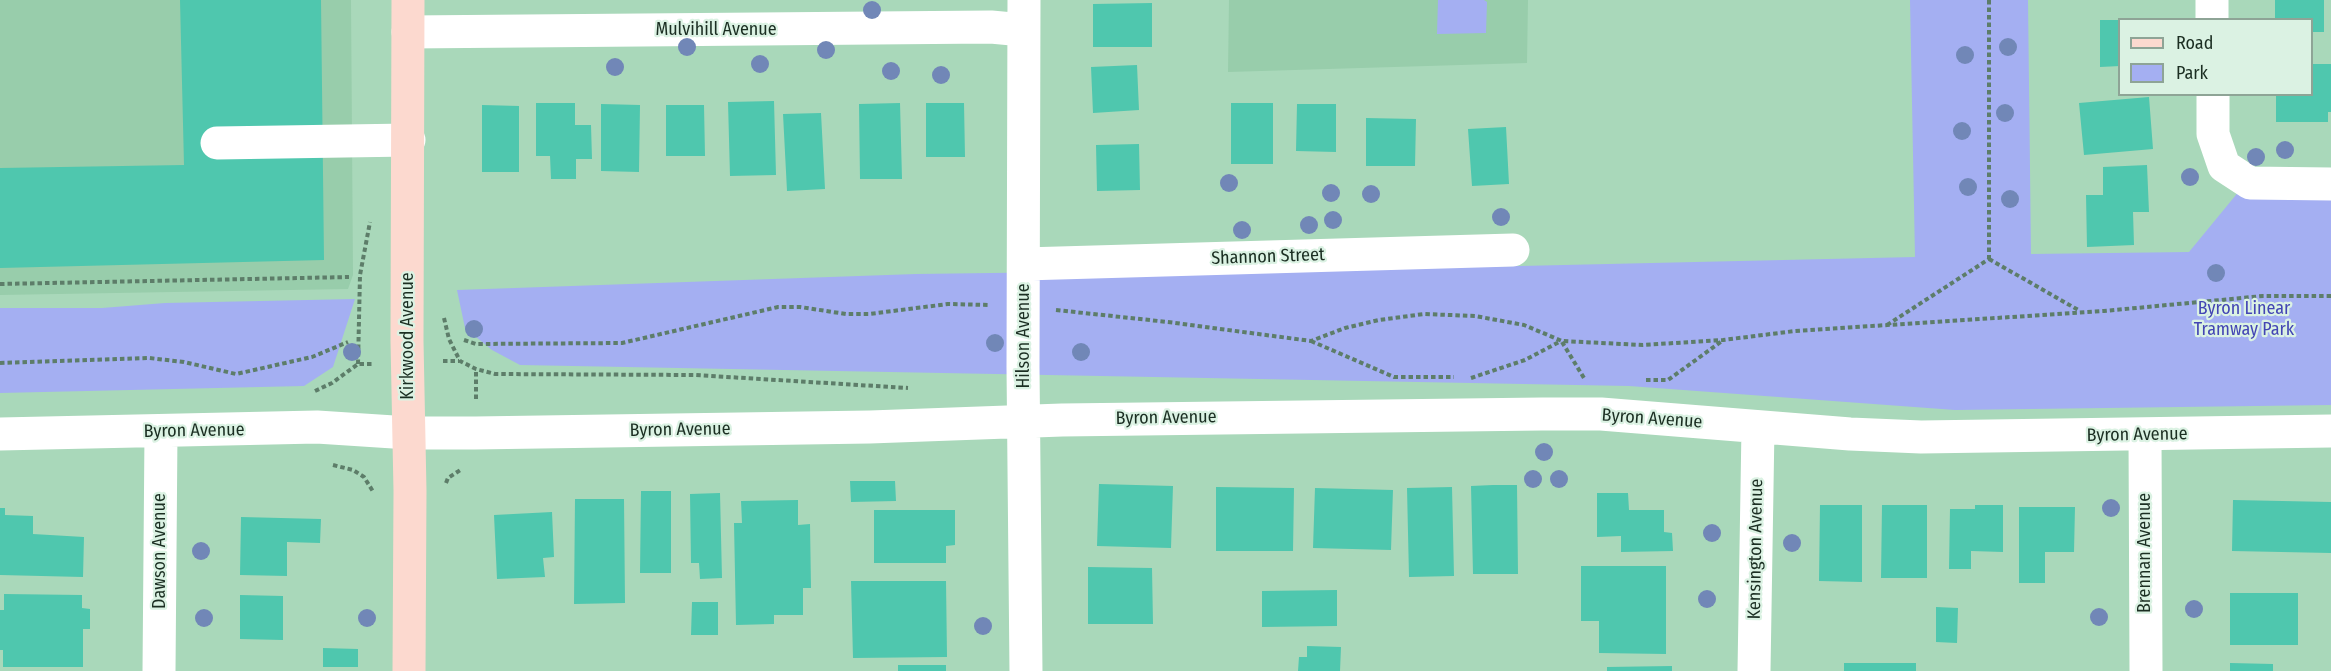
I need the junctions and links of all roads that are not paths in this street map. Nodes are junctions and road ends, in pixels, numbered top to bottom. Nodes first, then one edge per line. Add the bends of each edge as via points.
1 (408, 0) edge
2 (2212, 0) edge
3 (1024, 15) edge
4 (2212, 18) edge
5 (408, 32) junction
6 (2213, 96) edge
7 (409, 140) junction
8 (217, 143) dead end
9 (2331, 184) edge
10 (1513, 250) dead end
11 (1024, 264) junction
12 (1023, 421) junction
13 (1758, 427) junction
14 (2331, 431) edge
15 (161, 432) junction
16 (409, 433) junction
17 (0, 434) edge
18 (2145, 435) junction
19 (159, 671) edge
20 (409, 671) edge
21 (1026, 671) edge
22 (1754, 671) edge
23 (2146, 671) edge

1 - 5 main road, Kirkwood Avenue
2 - 4 street
3 - 5 street, Mulvihill Avenue via 991,27
3 - 11 street, Hilson Avenue
5 - 7 main road, Kirkwood Avenue
6 - 9 street via 2213,134 2224,166 2250,183
7 - 8 street
7 - 16 main road, Kirkwood Avenue
10 - 11 street, Shannon Street
11 - 12 street, Hilson Avenue
12 - 13 street, Byron Avenue via 1589,414
12 - 16 street, Byron Avenue
12 - 21 street, Hilson Avenue
13 - 18 street, Byron Avenue via 1921,437
13 - 22 street, Kensington Avenue
14 - 18 street, Byron Avenue
15 - 16 street, Byron Avenue via 317,428
15 - 17 street, Byron Avenue
15 - 19 street, Dawson Avenue
16 - 20 main road, Kirkwood Avenue
18 - 23 street, Brennan Avenue

